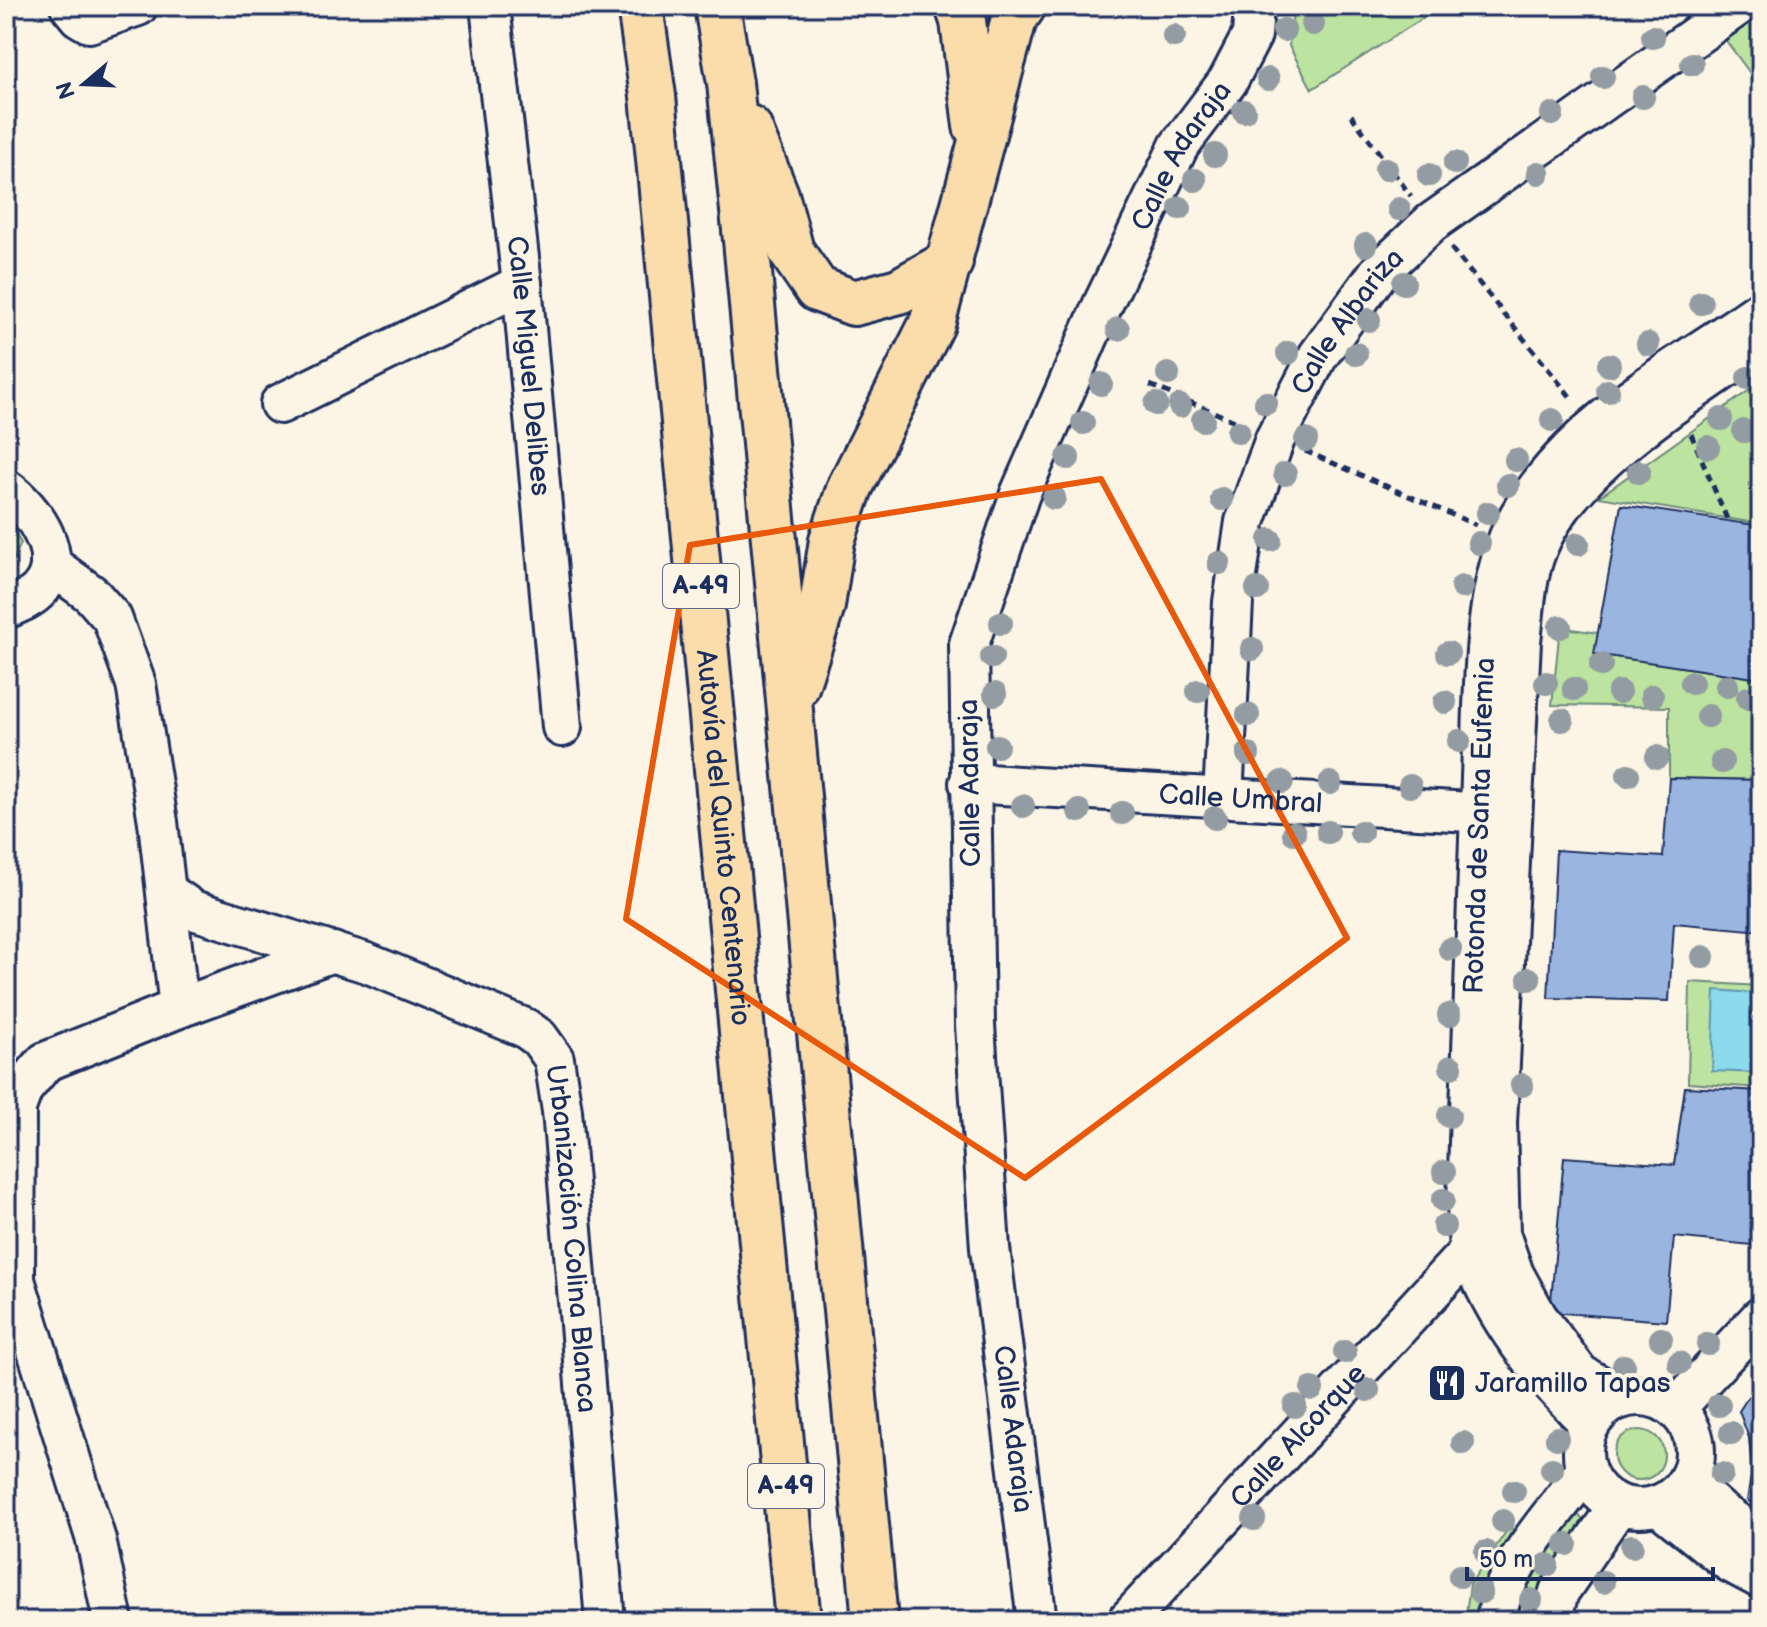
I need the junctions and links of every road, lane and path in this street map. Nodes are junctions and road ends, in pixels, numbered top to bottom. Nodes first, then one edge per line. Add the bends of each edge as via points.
1 (70, 6) edge
2 (138, 6) edge
3 (490, 6) edge
4 (640, 6) edge
5 (717, 6) edge
6 (958, 6) edge
7 (1023, 6) edge
8 (1254, 6) edge
9 (1738, 6) edge
10 (730, 83) junction
11 (1351, 115) dead end
12 (978, 144) junction
13 (1431, 223) junction
14 (950, 262) junction
15 (522, 284) junction
16 (1761, 310) edge
17 (1761, 344) edge
18 (1150, 385) dead end
19 (280, 404) dead end
20 (1671, 409) junction
21 (1593, 425) junction
22 (1275, 439) junction
23 (6, 489) edge
24 (1727, 519) dead end
25 (1510, 539) junction
26 (50, 564) junction
27 (6, 609) edge
28 (791, 702) junction
29 (562, 727) dead end
30 (969, 783) junction
31 (1223, 798) junction
32 (1496, 814) junction
33 (167, 892) junction
34 (333, 952) junction
35 (179, 1008) junction
36 (1470, 1250) junction
37 (1761, 1317) edge
38 (1622, 1398) junction
39 (1675, 1409) junction
40 (1590, 1424) junction
41 (1585, 1470) junction
42 (1688, 1482) junction
43 (1618, 1506) junction
44 (1659, 1506) junction
45 (1761, 1539) edge
46 (1761, 1579) edge
47 (113, 1621) edge
48 (605, 1621) edge
49 (798, 1621) edge
50 (875, 1621) edge
51 (1037, 1621) edge
52 (1127, 1621) edge
53 (1496, 1621) edge
54 (1551, 1621) edge

1 - 2 street via 89,23
3 - 15 street, Calle Miguel Delibes
4 - 49 highway, Autovía del Quinto Centenario / A-49 via 655,111
5 - 10 highway, A-49
6 - 12 highway
7 - 12 highway via 1014,19
8 - 30 street, Calle Adaraja via 1252,35 1228,81 1179,146 1020,494 969,644
9 - 13 street, Calle Albariza
10 - 14 highway via 776,195 791,251 817,289 854,303 899,291
10 - 28 highway, A-49
11 - 13 path
12 - 14 highway
13 - 21 path
13 - 22 street, Calle Albariza via 1379,272 1335,332
14 - 28 highway via 932,324 850,487 832,540 822,606
15 - 19 street
15 - 29 street, Calle Miguel Delibes
16 - 21 street, Rotonda de Santa Eufemia
17 - 20 street, Rotonda de Santa Eufemia
18 - 22 path
20 - 24 path via 1691,432
20 - 32 street, Rotonda de Santa Eufemia via 1609,453 1562,504 1531,565
21 - 25 street, Rotonda de Santa Eufemia via 1546,477
22 - 25 path
22 - 31 street, Calle Albariza via 1245,522 1233,602
23 - 26 street via 30,509
25 - 32 street, Rotonda de Santa Eufemia via 1496,582 1486,666
26 - 27 street via 39,590
26 - 33 street via 91,594 112,618 126,649 136,684
28 - 50 highway, A-49
30 - 31 street, Calle Umbral
30 - 51 street, Calle Adaraja via 975,1025 990,1248
31 - 32 street, Calle Umbral
32 - 36 street, Rotonda de Santa Eufemia via 1467,1202
32 - 38 street, Rotonda de Santa Eufemia via 1500,1234 1537,1316 1580,1374
33 - 34 street, Urbanización Colina Blanca via 193,910 229,924
33 - 35 street
34 - 35 street
34 - 48 street, Urbanización Colina Blanca via 525,1028 554,1059
35 - 47 street via 45,1062 23,1089 16,1108 15,1280 96,1540
36 - 40 street, Rotonda de Santa Eufemia via 1512,1336
36 - 52 street, Calle Alcorque
37 - 39 street
38 - 39 street, Rotonda de Santa Eufemia via 1656,1398
38 - 40 street via 1603,1408
39 - 42 street via 1689,1425 1696,1458
40 - 41 street via 1583,1441
41 - 43 street via 1598,1493
41 - 53 street via 1521,1554
42 - 44 street
42 - 45 street
43 - 44 street
43 - 54 street via 1559,1592
44 - 46 street via 1729,1562

